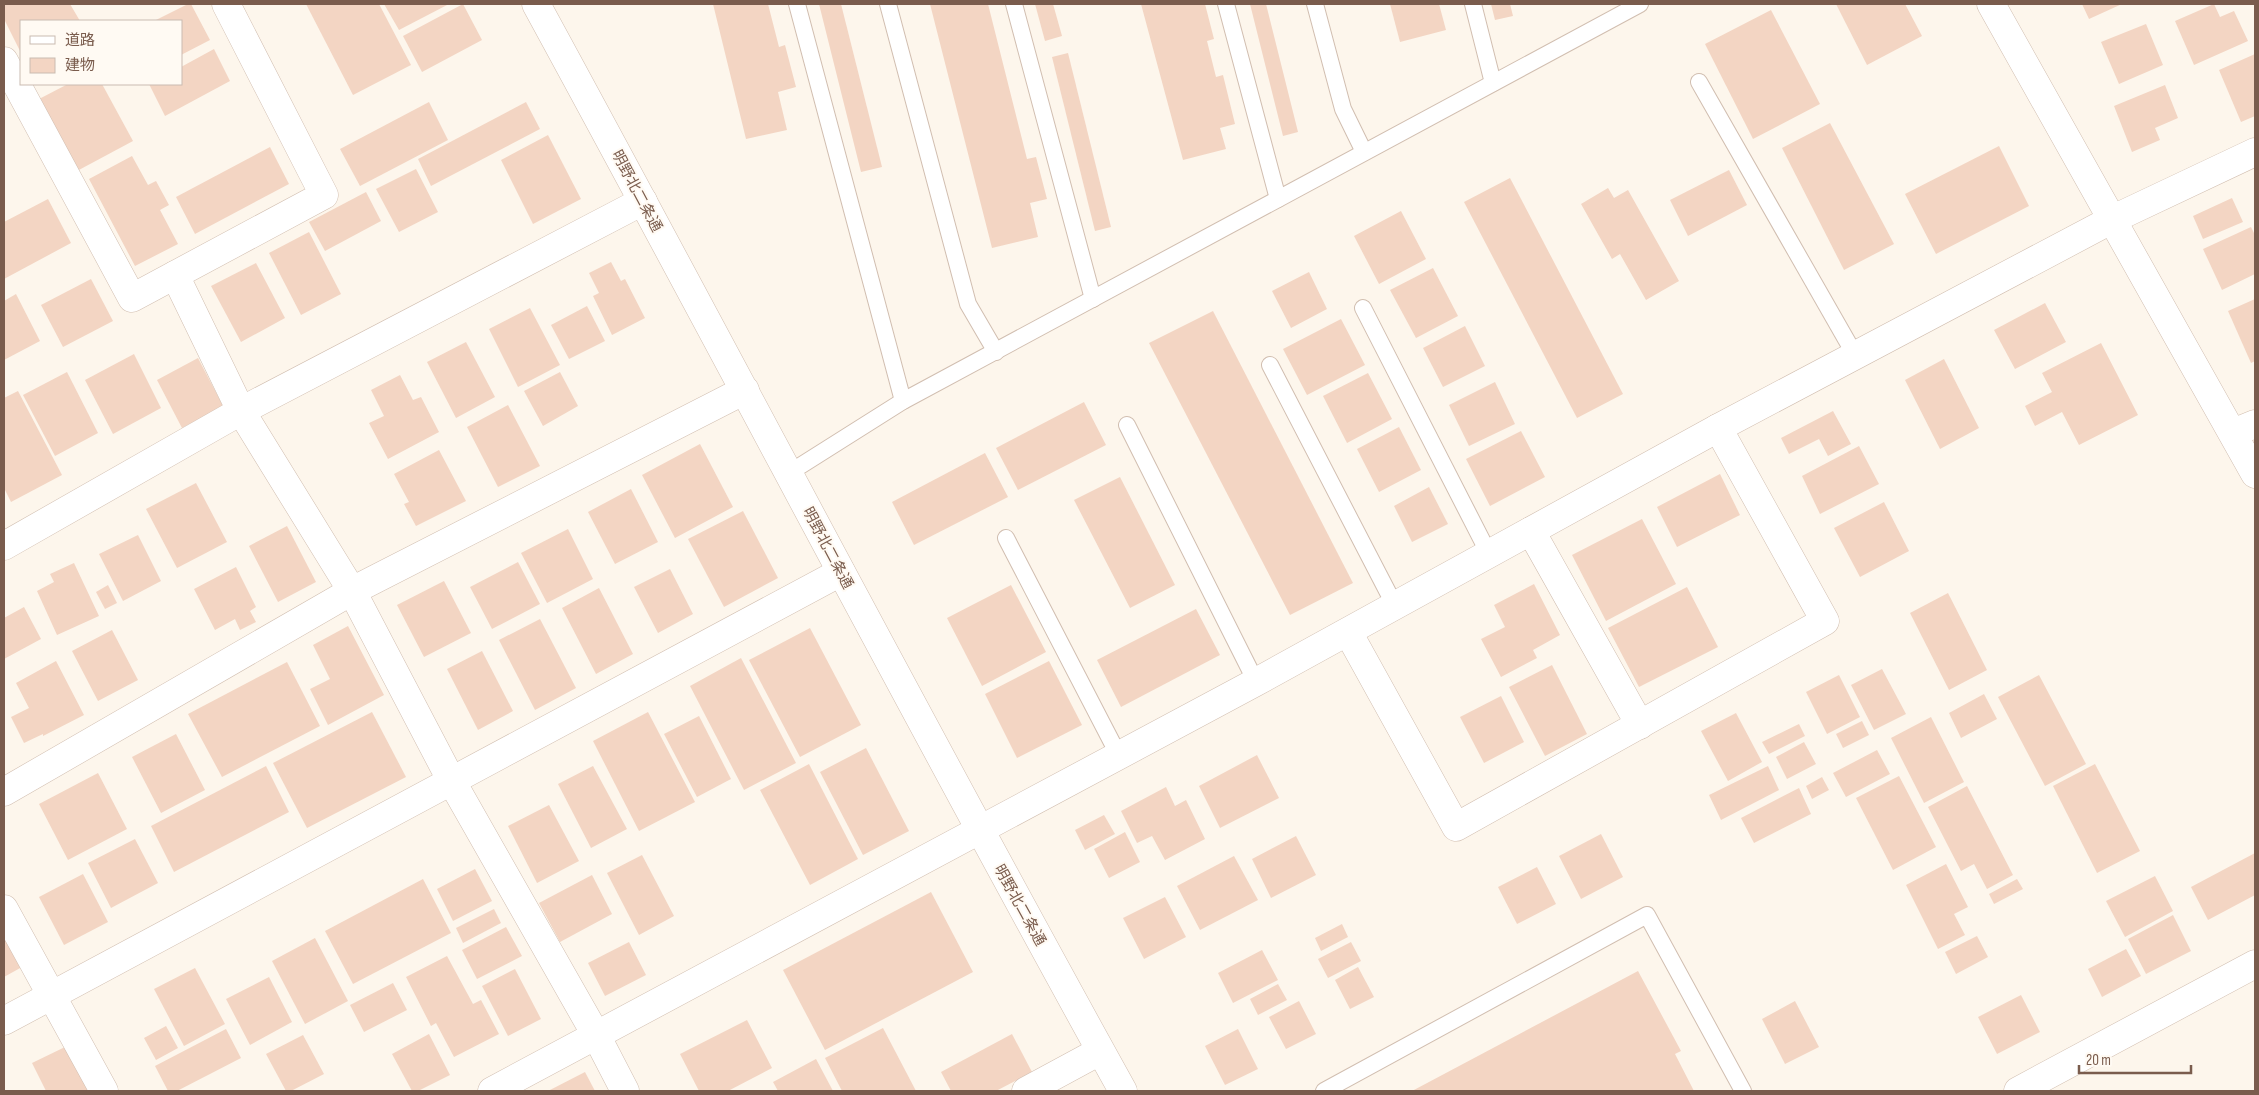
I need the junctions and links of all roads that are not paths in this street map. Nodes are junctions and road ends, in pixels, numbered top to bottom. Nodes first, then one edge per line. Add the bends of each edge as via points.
1 (226, 4) edge
2 (536, 4) edge
3 (797, 4) edge
4 (888, 4) edge
5 (1014, 4) edge
6 (1226, 4) edge
7 (1315, 4) edge
8 (1473, 4) edge
9 (1640, 4) edge
10 (1990, 4) edge
11 (4, 61) edge
12 (1494, 82) junction
13 (1699, 82) dead end
14 (1364, 152) junction
15 (2255, 152) edge
16 (1278, 199) junction
17 (643, 201) junction
18 (2111, 220) junction
19 (175, 275) junction
20 (1093, 300) junction
21 (1363, 308) dead end
22 (996, 352) junction
23 (1855, 355) junction
24 (1270, 365) dead end
25 (745, 390) junction
26 (903, 401) junction
27 (242, 410) junction
28 (1127, 425) dead end
29 (1718, 428) junction
30 (2244, 429) edge
31 (789, 472) junction
32 (2255, 474) edge
33 (1531, 531) junction
34 (1006, 538) dead end
35 (4, 546) edge
36 (1489, 554) junction
37 (841, 572) junction
38 (352, 591) junction
39 (1395, 606) junction
40 (1348, 632) junction
41 (1256, 682) junction
42 (1640, 724) junction
43 (1118, 756) junction
44 (451, 780) junction
45 (4, 792) edge
46 (979, 831) junction
47 (4, 909) edge
48 (2255, 964) edge
49 (51, 995) junction
50 (4, 1022) edge
51 (596, 1035) junction
52 (1100, 1050) junction
53 (104, 1091) edge
54 (492, 1091) edge
55 (624, 1091) edge
56 (1026, 1091) edge
57 (1123, 1091) edge
58 (1324, 1091) edge
59 (1743, 1091) edge
60 (2018, 1091) edge

1 - 19 street via 324,195
2 - 17 street, 明野北二条通
3 - 26 lane
4 - 22 lane via 968,304
5 - 20 lane
6 - 16 lane
7 - 14 lane via 1343,109
8 - 12 lane
9 - 12 lane
10 - 18 street
11 - 19 street via 132,298
12 - 14 lane
13 - 23 lane
14 - 16 lane
15 - 18 street
16 - 20 lane
17 - 25 street, 明野北二条通
17 - 27 street
18 - 23 street
18 - 30 street
19 - 27 street
20 - 22 lane
21 - 36 lane
22 - 26 lane
23 - 29 street
24 - 39 lane
25 - 31 street, 明野北二条通
25 - 38 street
26 - 31 lane
27 - 35 street
27 - 38 street
28 - 41 lane
29 - 33 street
29 - 42 street via 1826,621
30 - 32 street
31 - 37 street, 明野北二条通
33 - 36 street
33 - 42 street
34 - 43 lane
36 - 39 street
37 - 44 street
37 - 46 street, 明野北二条通
38 - 44 street
38 - 45 street
39 - 40 street
40 - 41 street
40 - 42 street via 1456,827
41 - 43 street
43 - 46 street
44 - 49 street
44 - 51 street
46 - 51 street
46 - 52 street, 明野北二条通
47 - 49 street
48 - 60 street
49 - 50 street
49 - 53 street
51 - 54 street
51 - 55 street
52 - 56 street
52 - 57 street, 明野北二条通
58 - 59 lane via 1647,915

